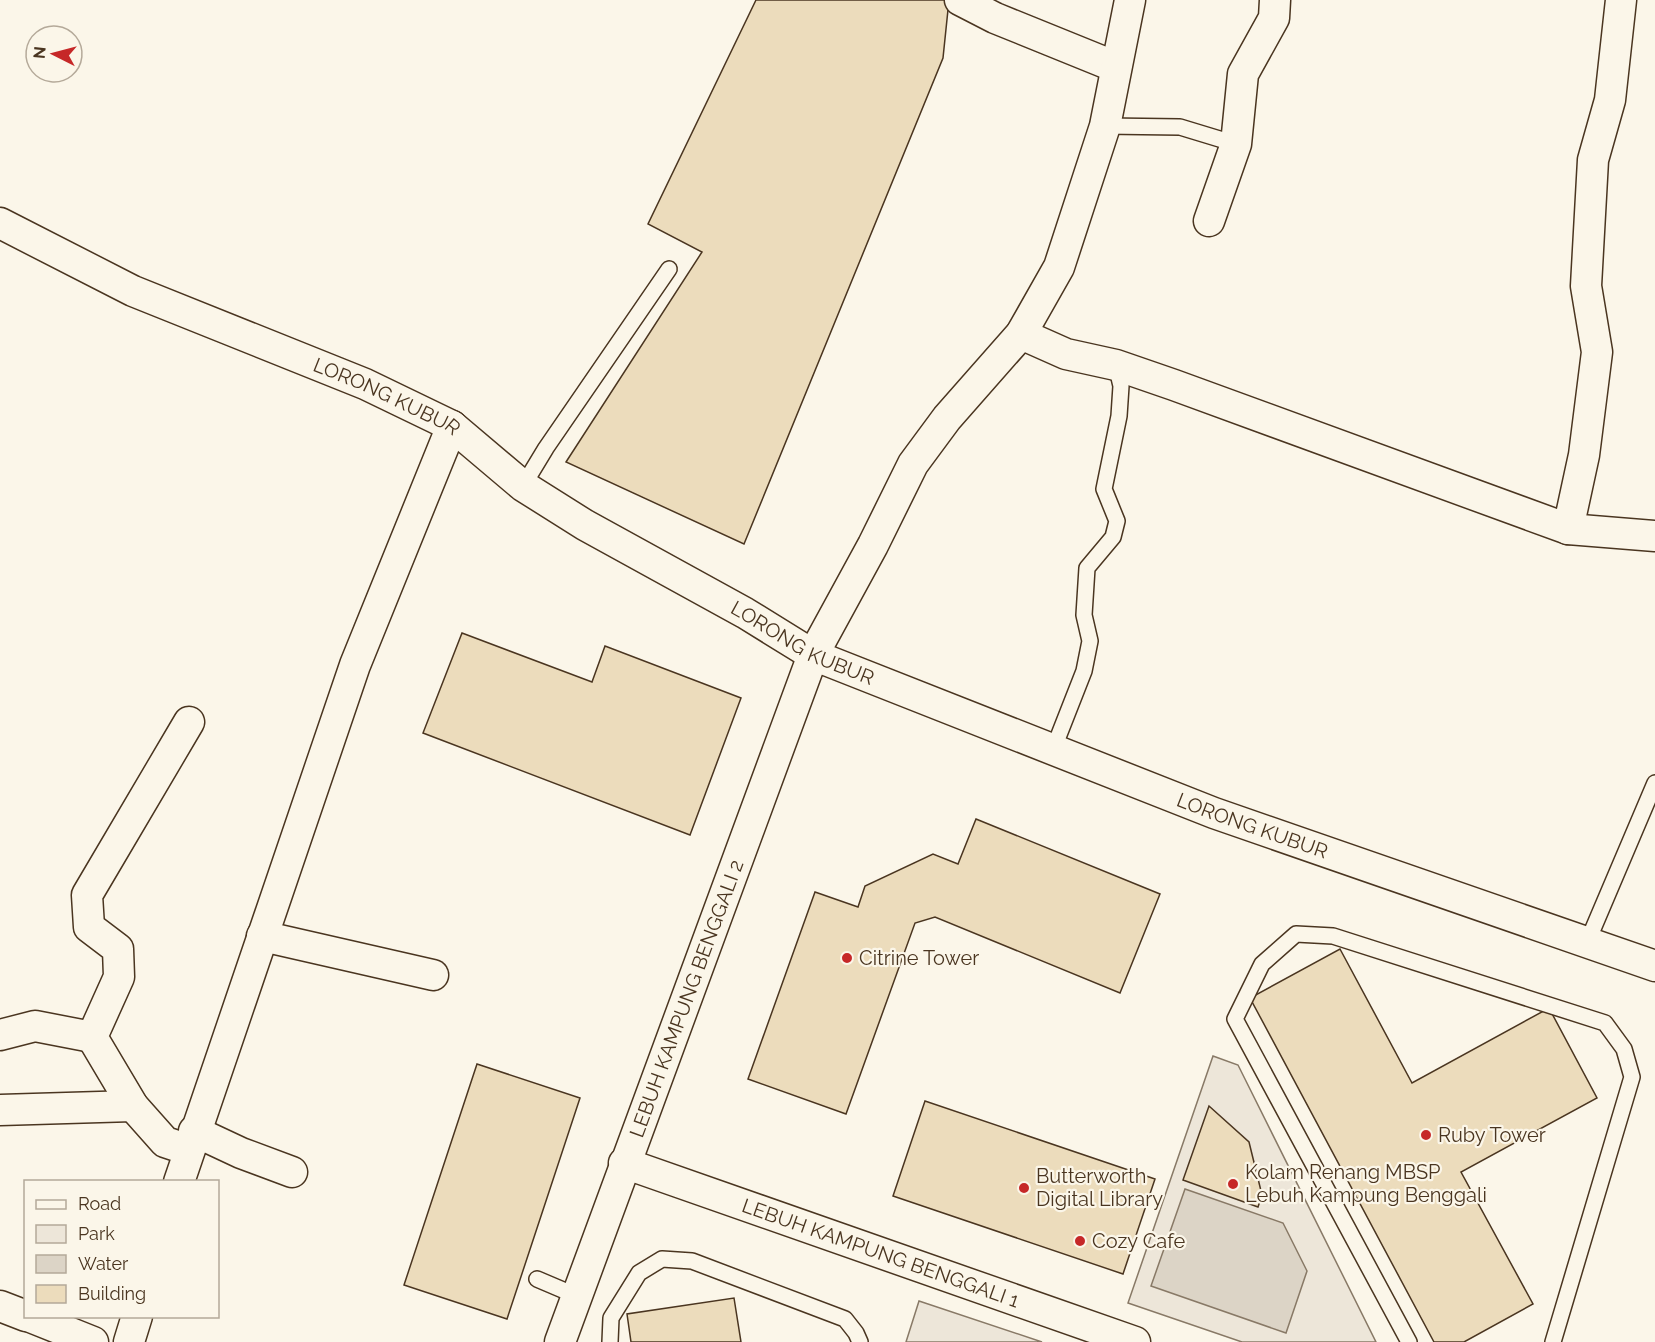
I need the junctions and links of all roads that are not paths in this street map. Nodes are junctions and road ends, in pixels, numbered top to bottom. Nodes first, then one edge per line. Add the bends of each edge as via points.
1 (960, 0) edge
2 (1130, 0) edge
3 (1275, 0) edge
4 (1621, 0) edge
5 (1116, 67) junction
6 (1105, 126) junction
7 (1236, 144) junction
8 (1209, 221) dead end
9 (0, 223) edge
10 (669, 269) dead end
11 (1021, 334) junction
12 (1116, 365) junction
13 (452, 426) junction
14 (523, 486) junction
15 (1568, 529) junction
16 (1655, 536) edge
17 (813, 655) junction
18 (189, 722) dead end
19 (1053, 750) junction
20 (1655, 783) edge
21 (262, 936) junction
22 (1587, 943) junction
23 (1655, 966) edge
24 (433, 975) dead end
25 (0, 1035) edge
26 (92, 1037) junction
27 (133, 1106) junction
28 (0, 1110) edge
29 (191, 1140) junction
30 (624, 1163) junction
31 (292, 1172) dead end
32 (180, 1180) edge
33 (537, 1279) dead end
34 (577, 1296) junction
35 (26, 1318) edge
36 (137, 1318) edge
37 (1118, 1339) edge
38 (93, 1342) edge
39 (129, 1342) edge
40 (560, 1342) edge
41 (610, 1342) edge
42 (860, 1342) edge
43 (1409, 1342) edge
44 (1552, 1342) edge

1 - 5 street via 994,18
2 - 5 street, LEBUH KAMPUNG BENGGALI 2
3 - 7 street via 1274,18 1243,74
4 - 15 street via 1610,100 1593,160 1586,286 1597,352 1584,455
5 - 6 street, LEBUH KAMPUNG BENGGALI 2
6 - 7 lane via 1180,127
6 - 11 street, LEBUH KAMPUNG BENGGALI 2 via 1059,267
7 - 8 street
9 - 13 street, LORONG KUBUR via 133,291 365,384
10 - 14 lane
11 - 12 street via 1065,354
11 - 17 street, LEBUH KAMPUNG BENGGALI 2 via 947,418 913,464
12 - 15 street
12 - 19 lane via 1121,386 1119,416 1104,489 1117,521 1113,537 1087,568 1084,615 1090,641 1084,670
13 - 14 street, LORONG KUBUR
13 - 21 street via 355,665
14 - 17 street, LORONG KUBUR
15 - 16 street
17 - 19 street, LORONG KUBUR
17 - 30 street, LEBUH KAMPUNG BENGGALI 2
18 - 26 street via 87,894 89,927 118,949 119,977
19 - 22 street, LORONG KUBUR via 1214,813
20 - 22 lane
21 - 24 street
21 - 29 street
22 - 23 street, LORONG KUBUR
25 - 26 street via 35,1026
26 - 27 street
27 - 28 street
27 - 29 street via 165,1142
29 - 31 street
29 - 32 street
30 - 34 street, LEBUH KAMPUNG BENGGALI 2
30 - 37 street, LEBUH KAMPUNG BENGGALI 1
33 - 34 lane
34 - 40 street, LEBUH KAMPUNG BENGGALI 2
35 - 38 street
36 - 39 street
41 - 42 lane via 611,1318 639,1273 662,1258 692,1261 845,1319
43 - 44 lane via 1235,1019 1262,964 1296,934 1333,936 1605,1023 1624,1049 1632,1077

